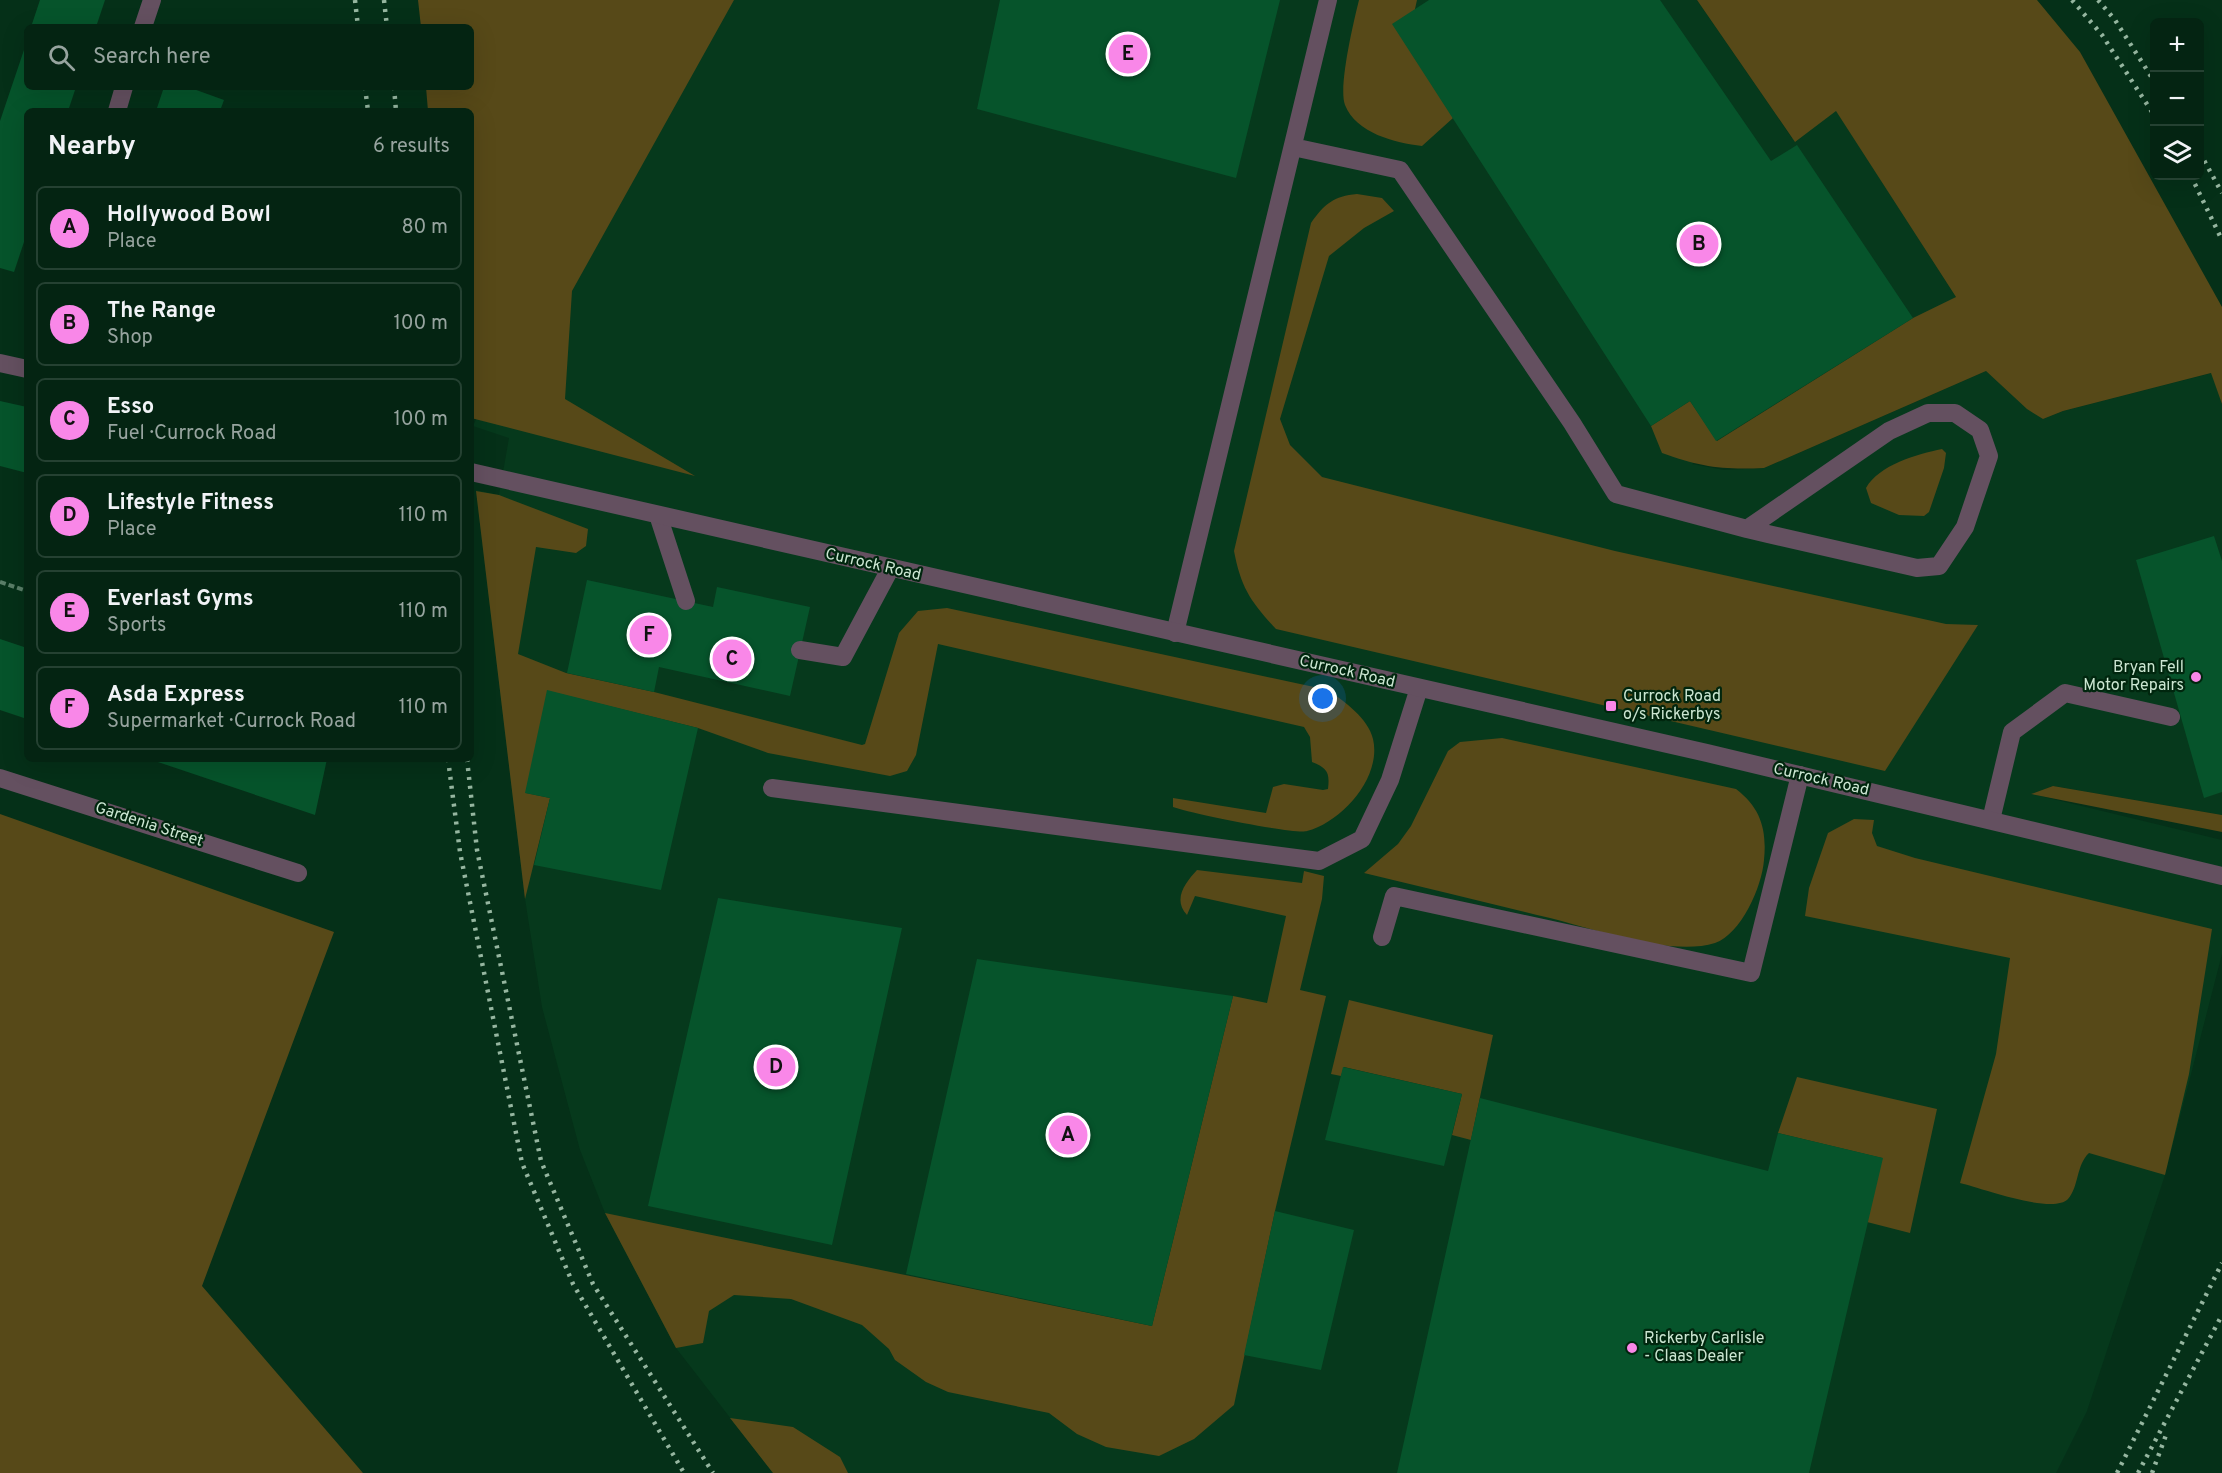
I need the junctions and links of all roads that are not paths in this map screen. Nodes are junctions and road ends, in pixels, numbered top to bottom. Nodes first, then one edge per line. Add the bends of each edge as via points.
1 (152, 0) edge
2 (1328, 0) edge
3 (144, 24) edge
4 (123, 90) edge
5 (118, 108) edge
6 (1293, 147) junction
7 (0, 363) edge
8 (24, 368) edge
9 (476, 473) edge
10 (658, 515) junction
11 (1747, 529) junction
12 (890, 569) junction
13 (686, 601) dead end
14 (1175, 633) junction
15 (800, 650) dead end
16 (1419, 688) junction
17 (2171, 717) dead end
18 (1800, 775) junction
19 (0, 778) edge
20 (772, 788) dead end
21 (1991, 820) junction
22 (298, 873) dead end
23 (2222, 876) edge
24 (1382, 937) dead end

1 - 3 street
2 - 6 street
4 - 5 street
6 - 11 street via 1400,170 1616,494
6 - 14 street
7 - 8 street
9 - 10 street, Currock Road
10 - 12 street, Currock Road
10 - 13 street
11 - 11 street via 1917,568 1939,566 1965,528 1989,456 1980,430 1955,413 1928,413 1889,431
12 - 14 street, Currock Road
12 - 15 street via 843,657
14 - 16 street, Currock Road
16 - 18 street, Currock Road
16 - 20 street via 1390,780 1362,839 1319,861
17 - 21 street via 2065,693 2012,732
18 - 21 street, Currock Road
18 - 24 street via 1751,973 1394,896
19 - 22 street, Gardenia Street
21 - 23 street, Currock Road

